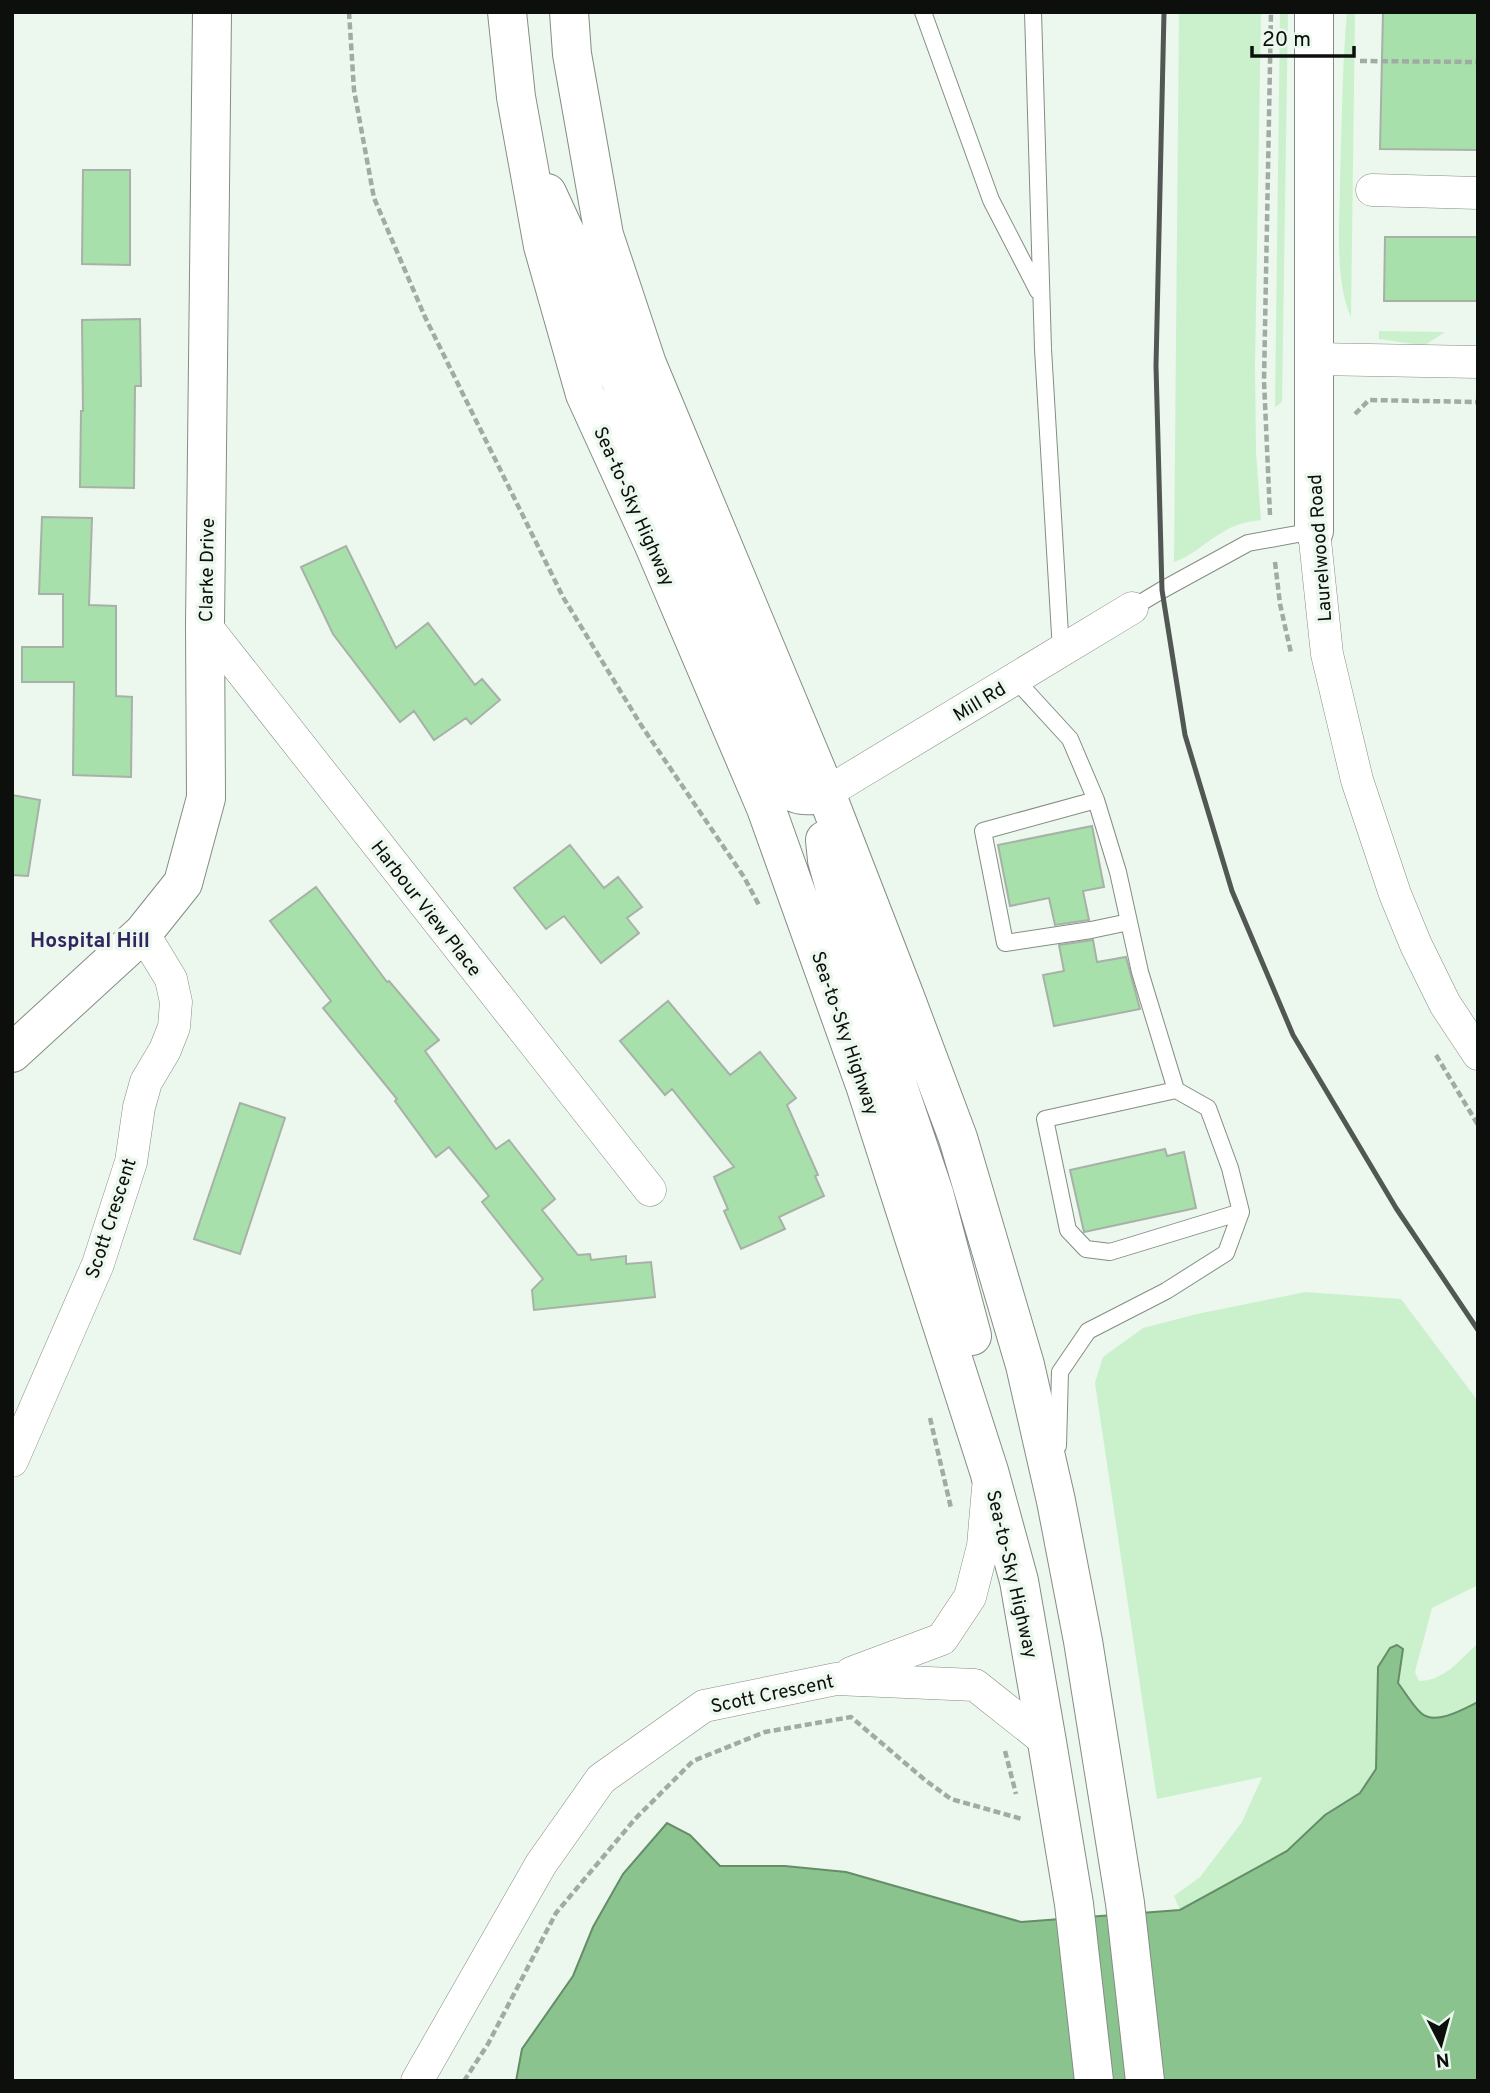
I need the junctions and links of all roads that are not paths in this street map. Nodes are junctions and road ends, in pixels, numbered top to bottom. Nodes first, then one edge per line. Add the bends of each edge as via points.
1 (212, 12) edge
2 (507, 12) edge
3 (569, 12) edge
4 (923, 12) edge
5 (1033, 12) edge
6 (1314, 12) edge
7 (525, 150) junction
8 (1372, 190) dead end
9 (1478, 193) edge
10 (1041, 296) junction
11 (1315, 359) junction
12 (1478, 362) edge
13 (1314, 531) junction
14 (1132, 608) joint
15 (205, 625) junction
16 (1061, 651) junction
17 (1015, 679) junction
18 (826, 793) junction
19 (1096, 800) junction
20 (1129, 922) junction
21 (143, 933) junction
22 (12, 1053) edge
23 (1478, 1054) edge
24 (1176, 1090) junction
25 (650, 1190) dead end
26 (1241, 1212) junction
27 (12, 1461) edge
28 (989, 1471) junction
29 (1056, 1501) junction
30 (836, 1679) junction
31 (1047, 1742) junction
32 (417, 2081) edge
33 (1094, 2081) edge
34 (1145, 2081) edge

1 - 15 main road, Clarke Drive
2 - 7 main road, Sea-to-Sky Highway
3 - 18 main road via 572,54 604,235 647,365
4 - 10 lane via 991,200
5 - 10 lane
6 - 11 main road, Laurelwood Road
7 - 18 main road via 578,260 607,346 784,783 798,795
7 - 28 main road, Sea-to-Sky Highway via 543,246 585,394 766,808 865,1085
8 - 9 street
10 - 16 lane
11 - 12 street
11 - 13 main road, Laurelwood Road
13 - 14 lane via 1248,543
13 - 23 street, Laurelwood Road via 1327,654 1357,780 1416,945 1445,1004
14 - 16 street, Mill Rd
15 - 21 main road, Clarke Drive via 206,798 183,883
15 - 25 street, Harbour View Place
16 - 17 street, Mill Rd
17 - 18 street, Mill Rd
17 - 19 lane via 1070,739
18 - 28 main road via 827,860 960,1287 973,1342
18 - 29 main road via 958,1138 1025,1365
19 - 20 lane
19 - 20 lane via 983,831 1005,943
20 - 24 lane
21 - 22 main road, Clarke Drive
21 - 27 street, Scott Crescent via 171,979 176,1002 174,1027 146,1082 131,1162 98,1264
24 - 26 lane via 1208,1108
24 - 26 lane via 1045,1119 1068,1230 1086,1248 1110,1252
26 - 29 lane via 1226,1253 1166,1291 1088,1331 1060,1373
28 - 30 street via 983,1546 970,1597 942,1639
28 - 31 main road, Sea-to-Sky Highway via 1018,1581
29 - 34 main road via 1125,1903
30 - 31 street, Scott Crescent via 975,1685
30 - 32 street, Scott Crescent via 704,1706 601,1779 541,1864
31 - 33 main road, Sea-to-Sky Highway via 1074,1904

